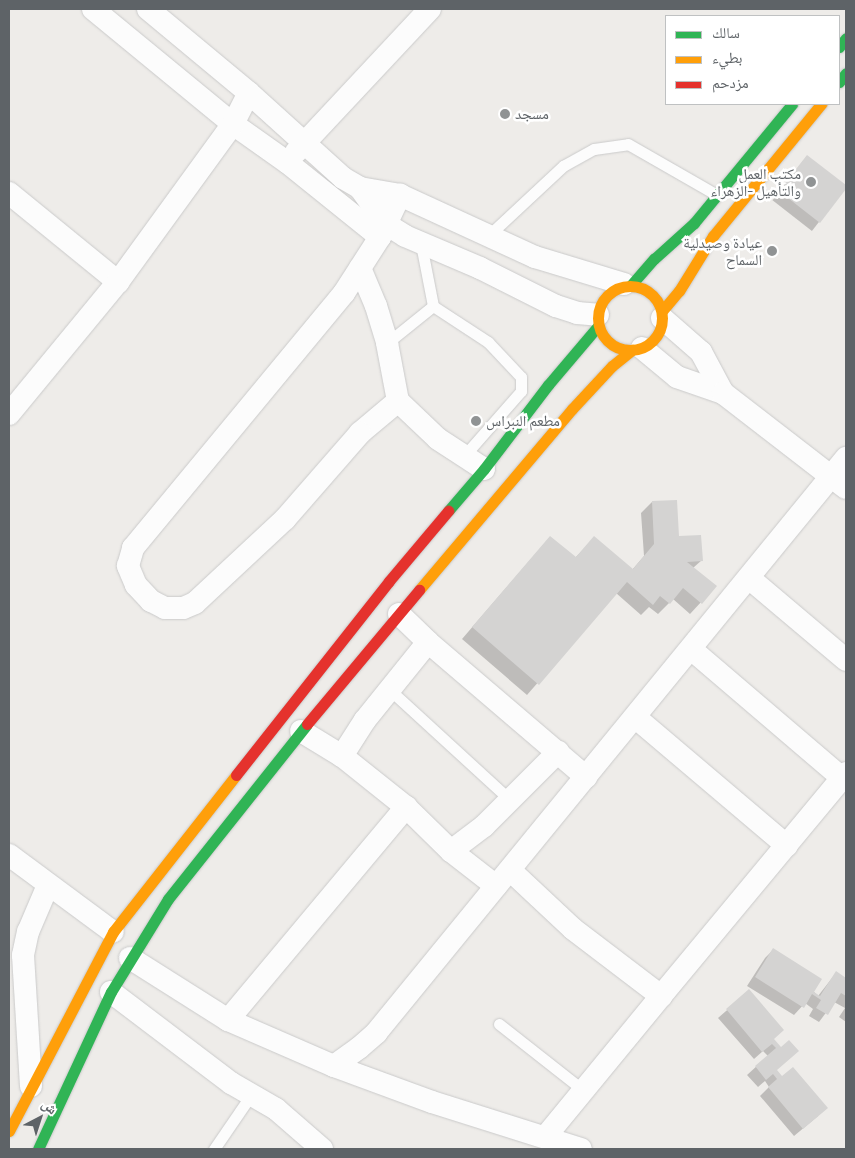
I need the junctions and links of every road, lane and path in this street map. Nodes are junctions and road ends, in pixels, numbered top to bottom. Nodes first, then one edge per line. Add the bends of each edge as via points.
1 (93, 9) edge
2 (148, 9) edge
3 (430, 9) edge
4 (250, 93) junction
5 (791, 105) edge
6 (820, 105) edge
7 (233, 124) junction
8 (305, 142) junction
9 (288, 162) junction
10 (360, 188) junction
11 (9, 193) edge
12 (400, 195) junction
13 (717, 195) junction
14 (383, 230) junction
15 (488, 236) junction
16 (421, 244) junction
17 (360, 268) junction
18 (118, 282) junction
19 (627, 285) junction
20 (434, 306) junction
21 (662, 315) junction
22 (598, 321) junction
23 (387, 343) junction
24 (637, 349) junction
25 (723, 393) junction
26 (398, 401) junction
27 (9, 414) edge
28 (464, 456) junction
29 (846, 458) edge
30 (484, 469) junction
31 (839, 482) edge
32 (749, 578) junction
33 (398, 614) junction
34 (428, 642) junction
35 (691, 649) junction
36 (846, 660) edge
37 (390, 690) junction
38 (635, 718) junction
39 (301, 731) junction
40 (558, 752) junction
41 (342, 756) junction
42 (844, 776) edge
43 (586, 777) junction
44 (511, 801) junction
45 (406, 807) junction
46 (787, 846) junction
47 (451, 851) junction
48 (9, 855) edge
49 (503, 878) junction
50 (48, 885) junction
51 (112, 932) junction
52 (130, 958) junction
53 (111, 992) junction
54 (660, 996) junction
55 (228, 1020) junction
56 (499, 1024) dead end
57 (334, 1066) junction
58 (31, 1086) junction
59 (584, 1091) junction
60 (251, 1095) junction
61 (10, 1124) edge
62 (546, 1136) junction
63 (38, 1149) edge
64 (214, 1149) edge
65 (322, 1149) edge
66 (581, 1149) edge

1 - 7 street
2 - 4 street
3 - 8 street
4 - 7 street
4 - 8 street
5 - 13 street
6 - 21 street via 713,236
7 - 9 street
7 - 18 street
8 - 9 street
8 - 10 street via 343,178
9 - 14 street
10 - 12 street
10 - 14 street
11 - 18 street
12 - 14 street
12 - 15 street
13 - 15 lane via 628,144 594,149 562,166
13 - 19 street via 694,223
14 - 16 street
14 - 17 street
15 - 19 street via 535,257
16 - 20 lane
16 - 22 street via 480,268 556,306
17 - 23 street
17 - 26 street via 332,309 133,548 128,566 136,585 151,601 165,608 184,608 195,603 285,519 360,433
18 - 27 street
19 - 21 street via 651,293
19 - 22 street via 607,294 602,300
20 - 23 lane
20 - 28 lane via 488,342 521,377 521,391
21 - 24 street via 655,339
21 - 25 street via 701,352
22 - 24 street via 611,344
22 - 30 street
23 - 26 street
24 - 25 street via 677,377
24 - 33 street via 612,366 572,409
25 - 31 street
26 - 28 street via 438,439
28 - 30 street
29 - 31 street
30 - 51 street via 389,581
31 - 32 street
32 - 35 street
32 - 36 street
33 - 34 street
33 - 39 street
34 - 37 street
34 - 40 street
35 - 38 street
35 - 42 street
37 - 41 street
37 - 44 lane
38 - 43 street
38 - 46 street
39 - 41 street
39 - 52 street via 168,899
40 - 43 street
40 - 44 street
41 - 45 street
42 - 46 street
43 - 49 street
44 - 47 street
45 - 47 street
45 - 55 street
46 - 54 street
47 - 49 street
48 - 50 street
49 - 54 street
49 - 57 street via 376,1033
50 - 51 street
50 - 58 street via 28,932 23,955
51 - 58 street
52 - 53 street
52 - 55 street
53 - 60 street
53 - 63 street
54 - 59 street
55 - 57 street
56 - 59 lane
57 - 62 street via 432,1102
58 - 61 street
59 - 62 street
60 - 64 lane
60 - 65 street via 276,1109
62 - 66 street

